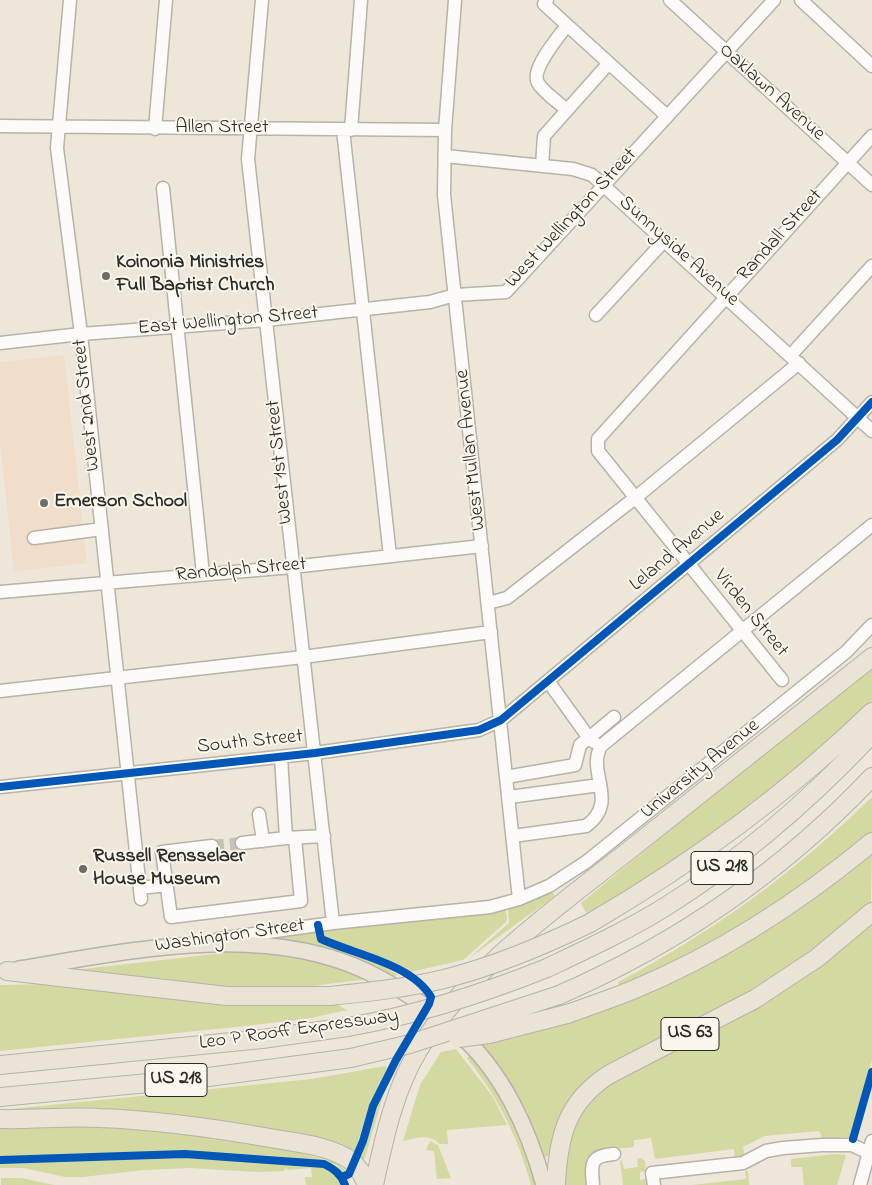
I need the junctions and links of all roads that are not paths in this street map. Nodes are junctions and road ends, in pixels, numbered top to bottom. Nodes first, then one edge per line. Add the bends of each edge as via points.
1 (67, 0) edge
2 (166, 0) edge
3 (262, 0) edge
4 (361, 0) edge
5 (455, 0) edge
6 (547, 0) edge
7 (670, 0) edge
8 (774, 0) edge
9 (801, 0) edge
10 (566, 25) junction
11 (726, 52) junction
12 (609, 63) junction
13 (872, 66) edge
14 (567, 110) junction
15 (667, 116) junction
16 (0, 126) edge
17 (58, 128) junction
18 (155, 129) junction
19 (251, 129) junction
20 (347, 130) junction
21 (445, 130) junction
22 (872, 136) edge
23 (444, 156) junction
24 (848, 163) junction
25 (542, 166) junction
26 (605, 185) junction
27 (872, 185) edge
28 (163, 188) dead end
29 (665, 240) junction
30 (872, 266) edge
31 (455, 295) junction
32 (727, 296) junction
33 (364, 309) junction
34 (596, 316) dead end
35 (266, 320) junction
36 (177, 327) junction
37 (81, 334) junction
38 (0, 343) edge
39 (795, 359) junction
40 (872, 402) edge
41 (858, 418) junction
42 (872, 431) edge
43 (598, 451) joint
44 (635, 498) junction
45 (872, 526) edge
46 (102, 529) junction
47 (34, 538) dead end
48 (482, 546) junction
49 (390, 556) junction
50 (689, 564) junction
51 (292, 567) junction
52 (203, 574) junction
53 (107, 582) junction
54 (0, 592) edge
55 (488, 603) junction
56 (872, 625) edge
57 (743, 631) junction
58 (491, 632) junction
59 (872, 648) edge
60 (303, 657) junction
61 (872, 657) edge
62 (118, 678) junction
63 (548, 680) junction
64 (782, 680) dead end
65 (0, 691) edge
66 (810, 706) junction
67 (872, 712) edge
68 (614, 717) dead end
69 (501, 720) junction
70 (872, 734) edge
71 (589, 738) junction
72 (601, 746) junction
73 (315, 753) junction
74 (281, 756) junction
75 (598, 762) junction
76 (575, 765) junction
77 (128, 773) junction
78 (506, 777) junction
79 (872, 777) edge
80 (600, 785) junction
81 (0, 786) edge
82 (508, 797) junction
83 (259, 814) dead end
84 (324, 836) junction
85 (513, 836) junction
86 (291, 838) junction
87 (262, 841) junction
88 (872, 842) edge
89 (242, 843) tunnel mouth
90 (212, 846) tunnel mouth
91 (167, 885) junction
92 (519, 898) junction
93 (872, 912) edge
94 (333, 923) junction
95 (153, 948) junction
96 (4, 972) edge
97 (442, 1019) junction
98 (410, 1044) junction
99 (0, 1065) edge
100 (0, 1097) edge
101 (0, 1119) edge
102 (870, 1147) edge
103 (614, 1154) dead end
104 (367, 1185) edge
105 (374, 1185) edge
106 (544, 1185) edge
107 (556, 1185) edge
108 (592, 1185) edge
109 (654, 1185) edge
110 (860, 1185) edge

1 - 17 street, West 2nd Street
2 - 18 street
3 - 19 street, West 1st Street
4 - 20 street
5 - 21 street, West Mullan Avenue
6 - 10 street via 544,4
7 - 11 street, Oaklawn Avenue
8 - 11 street, West Wellington Street
9 - 13 street
10 - 12 street
10 - 14 street via 536,75 537,82
11 - 15 street, West Wellington Street
11 - 24 street, Oaklawn Avenue
12 - 14 street
12 - 15 street
14 - 25 street via 544,136
15 - 26 street, West Wellington Street
16 - 17 street, Allen Street
17 - 18 street, Allen Street
17 - 37 street, West 2nd Street via 57,148
18 - 19 street, Allen Street
19 - 20 street, Allen Street
19 - 35 street, West 1st Street via 248,159
20 - 21 street, Allen Street
20 - 33 street
21 - 23 street, West Mullan Avenue
22 - 24 street, Randall Street
23 - 25 street, Sunnyside Avenue
23 - 31 street, West Mullan Avenue via 444,195
24 - 27 street, Oaklawn Avenue
24 - 32 street, Randall Street
25 - 26 street, Sunnyside Avenue via 582,171
26 - 29 street, Sunnyside Avenue
26 - 31 street, West Wellington Street via 506,292
28 - 36 street
29 - 32 street, Sunnyside Avenue
29 - 34 street
30 - 39 street
31 - 33 street, East Wellington Street via 430,302
31 - 48 street, West Mullan Avenue
32 - 39 street, Sunnyside Avenue
32 - 43 street, Randall Street via 605,429 598,439
33 - 35 street, East Wellington Street
33 - 49 street
35 - 36 street, East Wellington Street
35 - 51 street, West 1st Street
36 - 37 street, East Wellington Street
36 - 52 street
37 - 38 street, East Wellington Street
37 - 46 street, West 2nd Street
39 - 41 street, Sunnyside Avenue
39 - 44 street
40 - 41 street, Leland Avenue
41 - 42 street, Sunnyside Avenue
41 - 50 street, Leland Avenue via 838,440
43 - 44 street, Virden Street
44 - 50 street, Virden Street
44 - 55 street via 507,598
45 - 57 street
46 - 47 street
46 - 53 street, West 2nd Street
48 - 49 street, Randolph Street
48 - 55 street, West Mullan Avenue
49 - 51 street, Randolph Street
50 - 57 street, Virden Street
50 - 63 street, Leland Avenue
51 - 52 street, Randolph Street
51 - 60 street, West 1st Street
52 - 53 street, Randolph Street
53 - 54 street, Randolph Street
53 - 62 street, West 2nd Street
55 - 58 street, West Mullan Avenue
56 - 92 street, University Avenue via 846,652 586,862 549,886
57 - 64 street, Virden Street
57 - 72 street
58 - 60 street
58 - 69 street, West Mullan Avenue
59 - 66 main road
60 - 62 street
60 - 73 street, West 1st Street
61 - 66 highway
62 - 65 street
62 - 77 street, West 2nd Street
63 - 69 street, Leland Avenue
63 - 71 street
66 - 97 highway via 520,937
67 - 96 highway, bridge via 795,782 744,822 640,894 590,923 518,955 444,979 330,996 227,996
68 - 71 street
69 - 73 street, South Street via 479,730
69 - 78 street, West Mullan Avenue
70 - 99 highway, Leo P Rooff Expressway / US 218, bridge via 778,825 711,877 626,929 547,968 494,989 396,1019 348,1027 262,1039
71 - 72 street
71 - 76 street via 580,746
72 - 75 street
73 - 74 street, South Street
73 - 84 street, West 1st Street
74 - 77 street, South Street
74 - 86 street
75 - 76 street
75 - 80 street
76 - 78 street
77 - 81 street, South Street
77 - 91 street, West 2nd Street via 140,894
78 - 82 street, West Mullan Avenue
79 - 98 highway, Leo P Rooff Expressway / US 218, bridge via 764,876 641,956 559,995
80 - 82 street
80 - 85 street via 602,807 598,816 586,826
82 - 85 street, West Mullan Avenue
83 - 87 street
84 - 86 street
84 - 94 street, West 1st Street
85 - 92 street, West Mullan Avenue
86 - 87 street
86 - 91 street via 301,901 171,917
87 - 89 street
88 - 98 highway, bridge via 801,896 715,949 636,988 567,1014 489,1034
90 - 91 street via 162,852
92 - 94 street, Washington Street via 462,910
93 - 107 highway, US 63 via 817,958 755,999 610,1074 589,1089 571,1113 562,1136
94 - 95 street, Washington Street
95 - 96 main road, Washington Street
95 - 97 main road via 229,944 309,953 366,971
97 - 105 highway via 419,1049 404,1078 392,1110
97 - 106 main road via 467,1040 503,1088 525,1131
98 - 100 highway, Leo P Rooff Expressway / US 218, bridge via 351,1058 201,1078
101 - 104 highway via 146,1120 307,1145 330,1151 352,1162 361,1170
102 - 109 street via 822,1144 777,1149 744,1163 652,1173
102 - 110 street
103 - 108 street via 596,1158 592,1166

